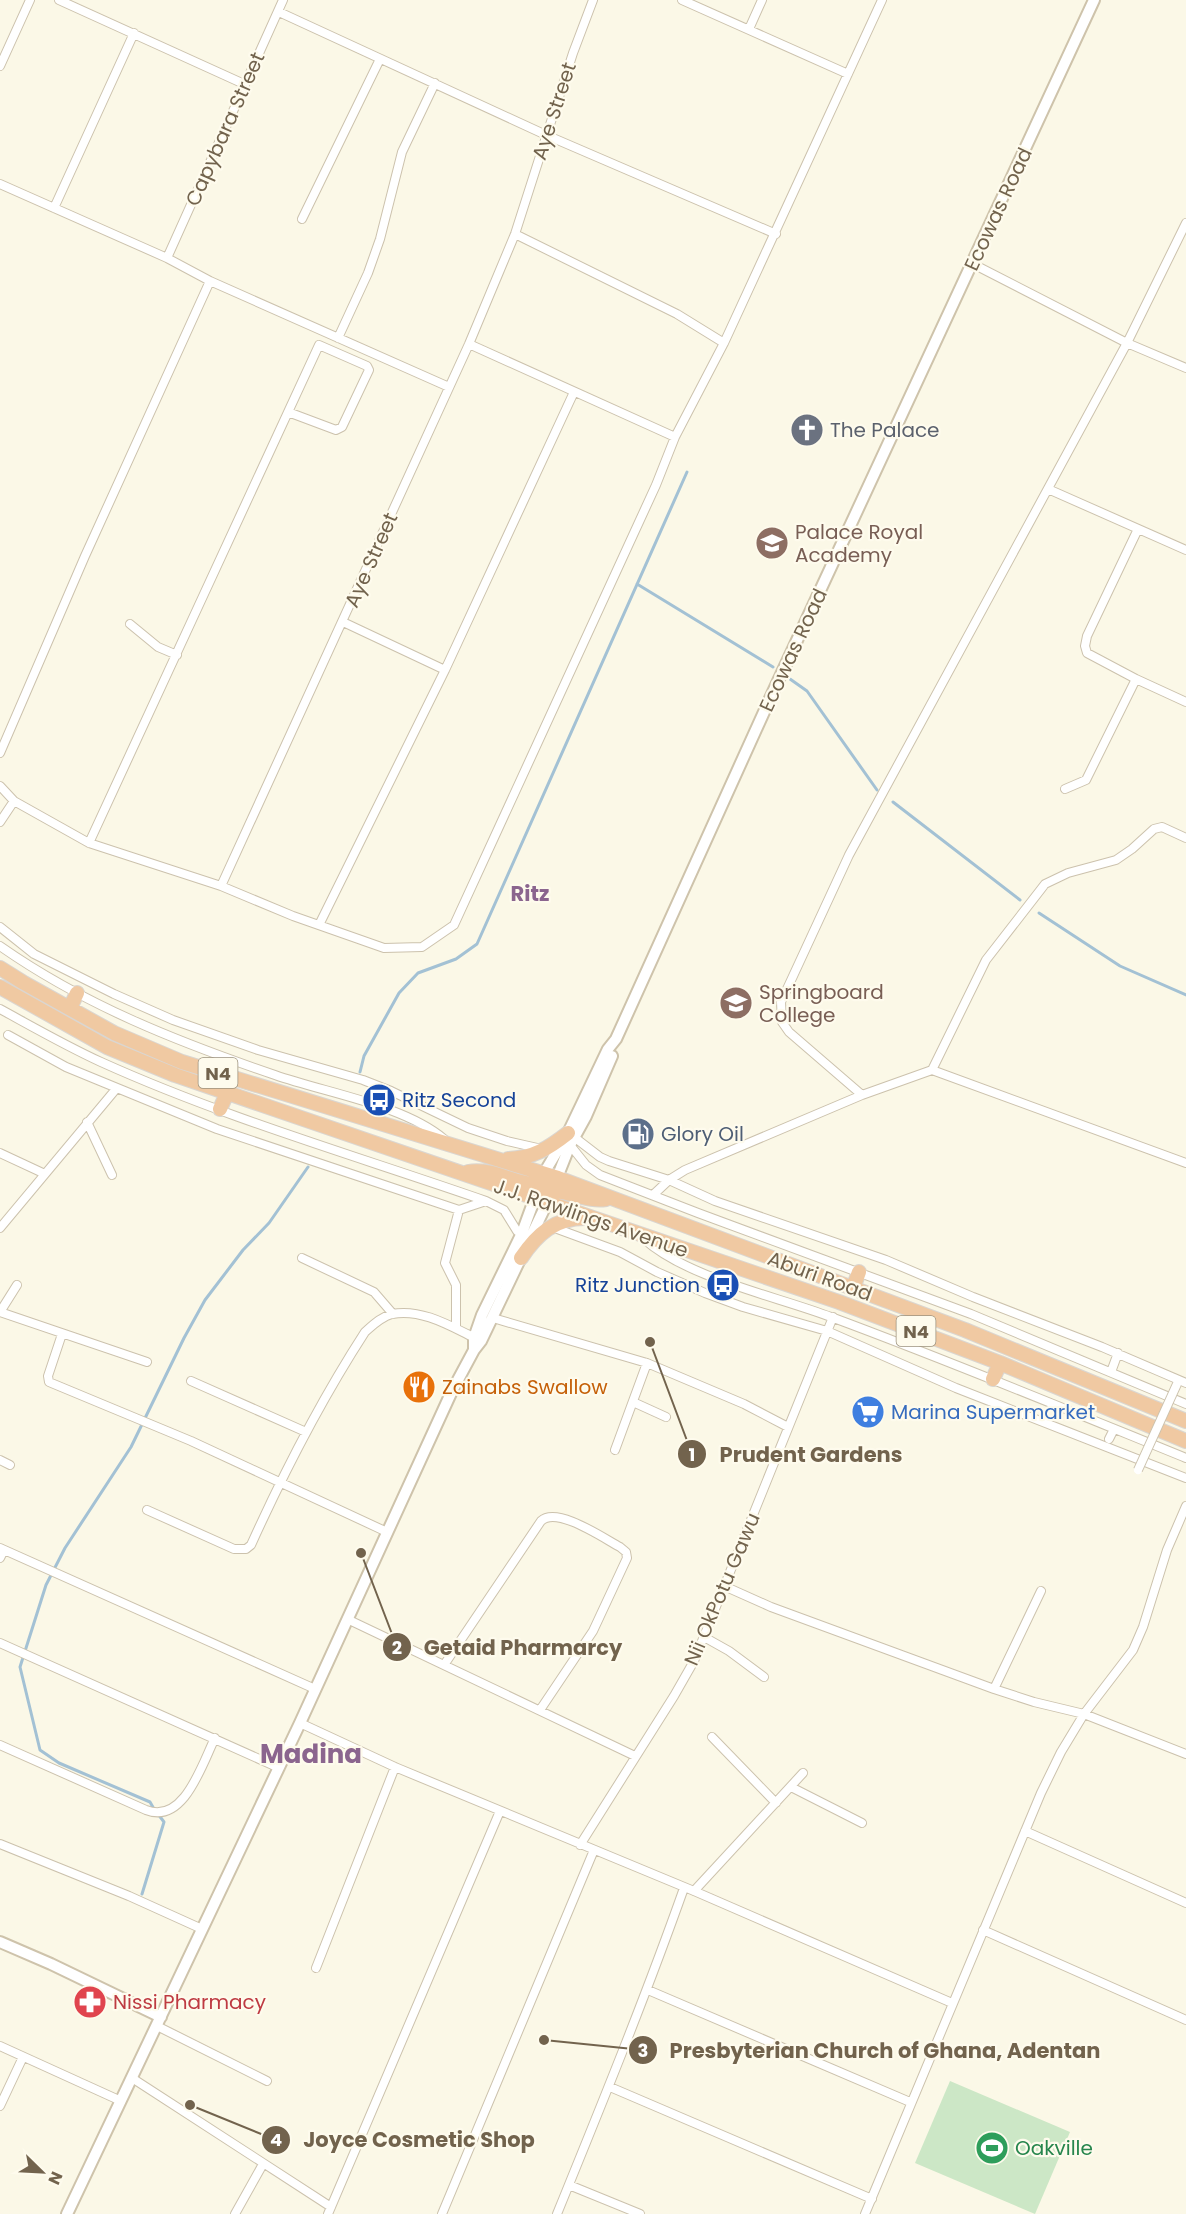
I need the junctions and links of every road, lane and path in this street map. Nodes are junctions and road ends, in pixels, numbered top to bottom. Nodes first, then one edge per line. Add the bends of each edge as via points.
1 (30, 0) edge
2 (59, 0) edge
3 (284, 0) edge
4 (593, 0) edge
5 (682, 0) edge
6 (762, 0) edge
7 (882, 0) edge
8 (1094, 0) edge
9 (279, 12) junction
10 (748, 29) junction
11 (134, 33) junction
12 (380, 59) junction
13 (0, 66) edge
14 (848, 74) junction
15 (435, 83) junction
16 (244, 84) junction
17 (546, 135) junction
18 (0, 184) edge
19 (54, 208) junction
20 (302, 219) dead end
21 (1186, 224) edge
22 (515, 234) junction
23 (776, 234) junction
24 (167, 258) junction
25 (973, 264) junction
26 (210, 281) junction
27 (338, 338) junction
28 (724, 342) junction
29 (1127, 343) junction
30 (469, 344) junction
31 (1186, 368) edge
32 (449, 387) junction
33 (574, 392) junction
34 (288, 412) junction
35 (675, 437) junction
36 (1048, 489) junction
37 (1138, 529) junction
38 (1186, 550) edge
39 (343, 622) junction
40 (130, 624) dead end
41 (177, 655) junction
42 (445, 670) junction
43 (1136, 680) junction
44 (1186, 702) edge
45 (0, 753) edge
46 (0, 786) edge
47 (1065, 789) dead end
48 (14, 801) junction
49 (0, 822) edge
50 (1186, 838) edge
51 (88, 843) junction
52 (221, 886) junction
53 (319, 925) junction
54 (0, 927) edge
55 (0, 946) edge
56 (0, 968) edge
57 (0, 987) edge
58 (77, 993) junction
59 (70, 1008) junction
60 (0, 1009) edge
61 (8, 1035) dead end
62 (616, 1039) junction
63 (932, 1070) junction
64 (116, 1089) junction
65 (227, 1093) junction
66 (862, 1095) junction
67 (220, 1109) junction
68 (87, 1122) junction
69 (571, 1138) junction
70 (450, 1144) junction
71 (546, 1150) junction
72 (0, 1153) edge
73 (500, 1160) junction
74 (1186, 1163) edge
75 (45, 1174) junction
76 (112, 1175) dead end
77 (669, 1180) junction
78 (556, 1184) junction
79 (539, 1186) junction
80 (653, 1195) junction
81 (486, 1201) junction
82 (547, 1203) junction
83 (459, 1210) junction
84 (590, 1218) junction
85 (551, 1226) junction
86 (0, 1228) edge
87 (522, 1233) junction
88 (640, 1236) junction
89 (302, 1258) dead end
90 (521, 1258) junction
91 (859, 1272) junction
92 (17, 1285) dead end
93 (853, 1288) junction
94 (0, 1312) edge
95 (393, 1314) junction
96 (833, 1317) junction
97 (493, 1318) junction
98 (456, 1327) junction
99 (826, 1331) junction
100 (62, 1334) junction
101 (476, 1343) junction
102 (1118, 1353) junction
103 (147, 1362) dead end
104 (647, 1363) junction
105 (1000, 1363) junction
106 (1111, 1372) junction
107 (993, 1379) junction
108 (190, 1381) dead end
109 (1186, 1383) edge
110 (1177, 1384) dead end
111 (633, 1402) junction
112 (1186, 1404) edge
113 (666, 1417) dead end
114 (1186, 1421) edge
115 (788, 1427) junction
116 (1114, 1429) junction
117 (306, 1432) junction
118 (1109, 1439) dead end
119 (1186, 1441) edge
120 (615, 1450) dead end
121 (1186, 1458) edge
122 (0, 1460) edge
123 (10, 1465) dead end
124 (1138, 1470) dead end
125 (1186, 1478) edge
126 (279, 1483) junction
127 (1186, 1506) edge
128 (147, 1510) dead end
129 (387, 1532) junction
130 (2, 1549) edge
131 (0, 1558) edge
132 (724, 1586) junction
133 (1041, 1591) dead end
134 (347, 1619) junction
135 (704, 1637) junction
136 (0, 1643) edge
137 (444, 1665) junction
138 (764, 1677) dead end
139 (315, 1689) junction
140 (994, 1689) junction
141 (540, 1710) junction
142 (1084, 1714) junction
143 (300, 1723) junction
144 (712, 1737) dead end
145 (215, 1738) junction
146 (0, 1745) edge
147 (1186, 1754) edge
148 (635, 1756) junction
149 (277, 1767) junction
150 (395, 1767) junction
151 (803, 1773) dead end
152 (790, 1787) junction
153 (776, 1803) junction
154 (500, 1810) junction
155 (862, 1823) dead end
156 (1025, 1831) junction
157 (0, 1844) edge
158 (580, 1845) junction
159 (594, 1850) junction
160 (684, 1887) junction
161 (694, 1891) junction
162 (1186, 1903) edge
163 (202, 1929) junction
164 (983, 1930) junction
165 (0, 1942) edge
166 (316, 1968) dead end
167 (648, 1990) junction
168 (952, 2003) junction
169 (1186, 2020) edge
170 (159, 2022) junction
171 (0, 2046) edge
172 (23, 2057) junction
173 (132, 2078) junction
174 (267, 2081) dead end
175 (610, 2087) junction
176 (121, 2101) junction
177 (910, 2102) junction
178 (0, 2106) edge
179 (263, 2164) junction
180 (569, 2185) junction
181 (872, 2199) junction
182 (329, 2211) edge
183 (67, 2214) edge
184 (235, 2214) edge
185 (442, 2214) edge
186 (557, 2214) edge
187 (640, 2214) edge
188 (865, 2214) edge

1 - 13 street
2 - 11 street
3 - 9 street, Capybara Street
4 - 17 street, Aye Street
5 - 10 street
6 - 10 street
7 - 14 street
8 - 25 street, Ecowas Road
9 - 12 street
9 - 16 street, Capybara Street
10 - 14 street
11 - 16 street
11 - 19 street
12 - 15 street
12 - 20 street
14 - 23 street
15 - 17 street
15 - 27 street via 402,152 380,239
16 - 24 street, Capybara Street
17 - 22 street, Aye Street
17 - 23 street
18 - 19 street
19 - 24 street
21 - 29 street
22 - 28 street via 677,314
22 - 30 street, Aye Street
23 - 28 street
24 - 26 street
25 - 29 street
25 - 62 street, Ecowas Road
26 - 27 street
26 - 45 street
27 - 32 street
28 - 35 street
29 - 31 street
29 - 36 street
30 - 32 street, Aye Street
30 - 33 street
32 - 39 street, Aye Street
33 - 35 street
33 - 42 street
34 - 34 street via 336,430 342,427 369,370 367,366 319,345
34 - 41 street
35 - 53 street via 454,925 422,947 384,948
36 - 37 street
36 - 66 street via 849,855 781,1002 782,1022 789,1032
37 - 38 street
37 - 43 street via 1085,646 1087,653
39 - 42 street
39 - 52 street, Aye Street
40 - 41 street via 158,647
41 - 51 street
42 - 53 street
43 - 44 street
43 - 47 street via 1086,780
46 - 48 street
48 - 49 street
48 - 51 street
50 - 63 street via 1162,827 1154,829 1116,860 1068,873 1045,884 986,960
51 - 52 street
52 - 53 street
54 - 71 street via 34,954 173,1020 258,1050 363,1080 468,1128
55 - 58 street
56 - 59 highway, N4
57 - 65 highway, J.J. Rawlings Avenue / N4 via 107,1047
58 - 59 highway
58 - 70 street via 140,1025 197,1047 417,1121
59 - 70 highway, N4 via 114,1033 182,1062
60 - 67 street via 101,1062
61 - 64 street
62 - 69 street, Ecowas Road via 608,1048
62 - 69 street, Ecowas Road via 582,1124
63 - 66 street
63 - 74 street
64 - 68 street
64 - 83 street via 217,1129
65 - 67 highway
65 - 79 highway, J.J. Rawlings Avenue / N4 via 460,1173
66 - 77 street
67 - 81 street
68 - 75 street
68 - 76 street
69 - 71 highway
69 - 77 street via 609,1161
69 - 78 street
69 - 79 street, Ecowas Road
69 - 80 street via 586,1165 600,1175
70 - 73 highway, Aburi Road / N4
71 - 73 highway
72 - 75 street
73 - 79 highway, Aburi Road / N4
75 - 86 street
77 - 80 street
77 - 102 street via 715,1201 886,1260
78 - 79 highway, Aburi Road / N4
78 - 79 highway
78 - 82 street
78 - 93 highway, Aburi Road / N4 via 611,1198
79 - 82 highway, J.J. Rawlings Avenue / N4
79 - 87 street, Ecowas Road
80 - 91 street
81 - 83 street
81 - 87 street via 504,1210
82 - 84 highway, J.J. Rawlings Avenue / N4
82 - 90 street
83 - 98 street via 445,1263 456,1285
84 - 85 highway via 572,1218
84 - 88 highway, J.J. Rawlings Avenue / N4
85 - 90 highway via 534,1239
85 - 99 street via 743,1307
87 - 101 street, Ecowas Road via 487,1306
88 - 96 street via 668,1257 711,1276
88 - 105 highway, J.J. Rawlings Avenue / N4 via 839,1302
89 - 95 street via 374,1292
90 - 97 street
91 - 93 highway
91 - 106 street
92 - 94 street
93 - 114 highway, Aburi Road / N4
94 - 100 street
95 - 98 street via 433,1318
95 - 117 street via 365,1332
96 - 99 street, Nii OkPotu Gawu
96 - 107 street
97 - 101 street
97 - 104 street
98 - 101 street
99 - 115 street, Nii OkPotu Gawu
99 - 125 street via 956,1388
100 - 103 street
100 - 126 street via 49,1382 191,1441
101 - 129 street
102 - 106 street
102 - 109 street
104 - 111 street
104 - 115 street
105 - 107 highway
105 - 119 highway, J.J. Rawlings Avenue / N4
106 - 112 street
107 - 116 street
108 - 117 street
110 - 124 street, bridge
111 - 113 street
111 - 120 street
115 - 132 street, Nii OkPotu Gawu
116 - 118 street
116 - 121 street
117 - 126 street
122 - 123 street
126 - 128 street via 246,1549 234,1549
126 - 129 street
127 - 142 street via 1133,1650
129 - 134 street
130 - 131 street
130 - 139 street
132 - 135 street, Nii OkPotu Gawu
132 - 140 street
133 - 140 street
134 - 137 street
134 - 139 street
135 - 138 street
135 - 148 street, Nii OkPotu Gawu via 674,1696
136 - 145 street
137 - 141 street
137 - 141 street via 541,1521 552,1516 564,1518 620,1547 627,1558 593,1631
139 - 143 street
140 - 142 street
141 - 148 street
142 - 147 street
142 - 156 street via 1061,1752
143 - 149 street
143 - 150 street
144 - 153 street
145 - 146 street via 185,1797 165,1812 152,1812
145 - 149 street
148 - 158 street, Nii OkPotu Gawu
149 - 163 street
150 - 154 street
150 - 166 street
151 - 152 street
152 - 153 street
152 - 155 street
153 - 161 street
154 - 158 street
154 - 182 street
156 - 162 street
156 - 164 street
157 - 163 street
158 - 159 street
159 - 160 street
159 - 185 street
160 - 161 street
160 - 167 street
161 - 168 street
163 - 170 street
164 - 168 street
164 - 169 street
165 - 170 street via 51,1964
167 - 175 street
167 - 177 street
168 - 177 street
170 - 173 street
170 - 174 street
171 - 172 street
172 - 176 street
172 - 178 street
173 - 176 street
173 - 179 street
175 - 180 street
175 - 181 street
176 - 183 street
177 - 181 street
179 - 182 street
179 - 184 street
180 - 186 street
180 - 187 street
181 - 188 street

